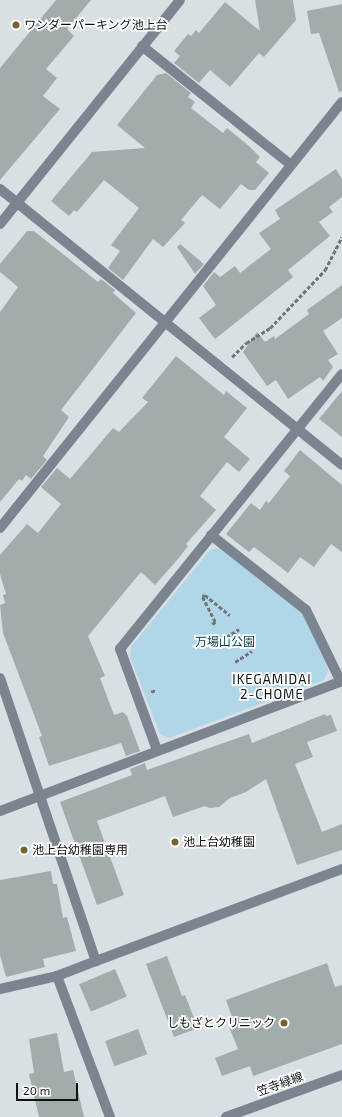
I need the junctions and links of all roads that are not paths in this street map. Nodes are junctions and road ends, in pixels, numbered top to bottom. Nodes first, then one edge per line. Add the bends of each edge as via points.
1 (180, 0) edge
2 (142, 46) junction
3 (342, 102) edge
4 (290, 164) junction
5 (0, 189) edge
6 (17, 203) junction
7 (0, 224) edge
8 (165, 322) junction
9 (342, 374) edge
10 (297, 430) junction
11 (342, 466) edge
12 (0, 528) edge
13 (211, 535) junction
14 (0, 678) edge
15 (341, 681) edge
16 (157, 750) junction
17 (39, 796) junction
18 (0, 811) edge
19 (342, 869) edge
20 (96, 961) junction
21 (57, 976) junction
22 (0, 989) edge
23 (342, 1075) edge
24 (110, 1117) edge
25 (226, 1117) edge

1 - 2 street
2 - 4 street
2 - 6 street
3 - 4 street
4 - 8 street
5 - 6 street
6 - 7 street
6 - 8 street
8 - 10 street
8 - 12 street
9 - 10 street
10 - 11 street
10 - 13 street
13 - 15 street via 306,610
13 - 16 street via 120,649
14 - 17 street
15 - 16 street
16 - 17 street
17 - 18 street
17 - 20 street
19 - 20 street
20 - 21 street
21 - 22 street
21 - 24 street
23 - 25 street, 笠寺緑線

